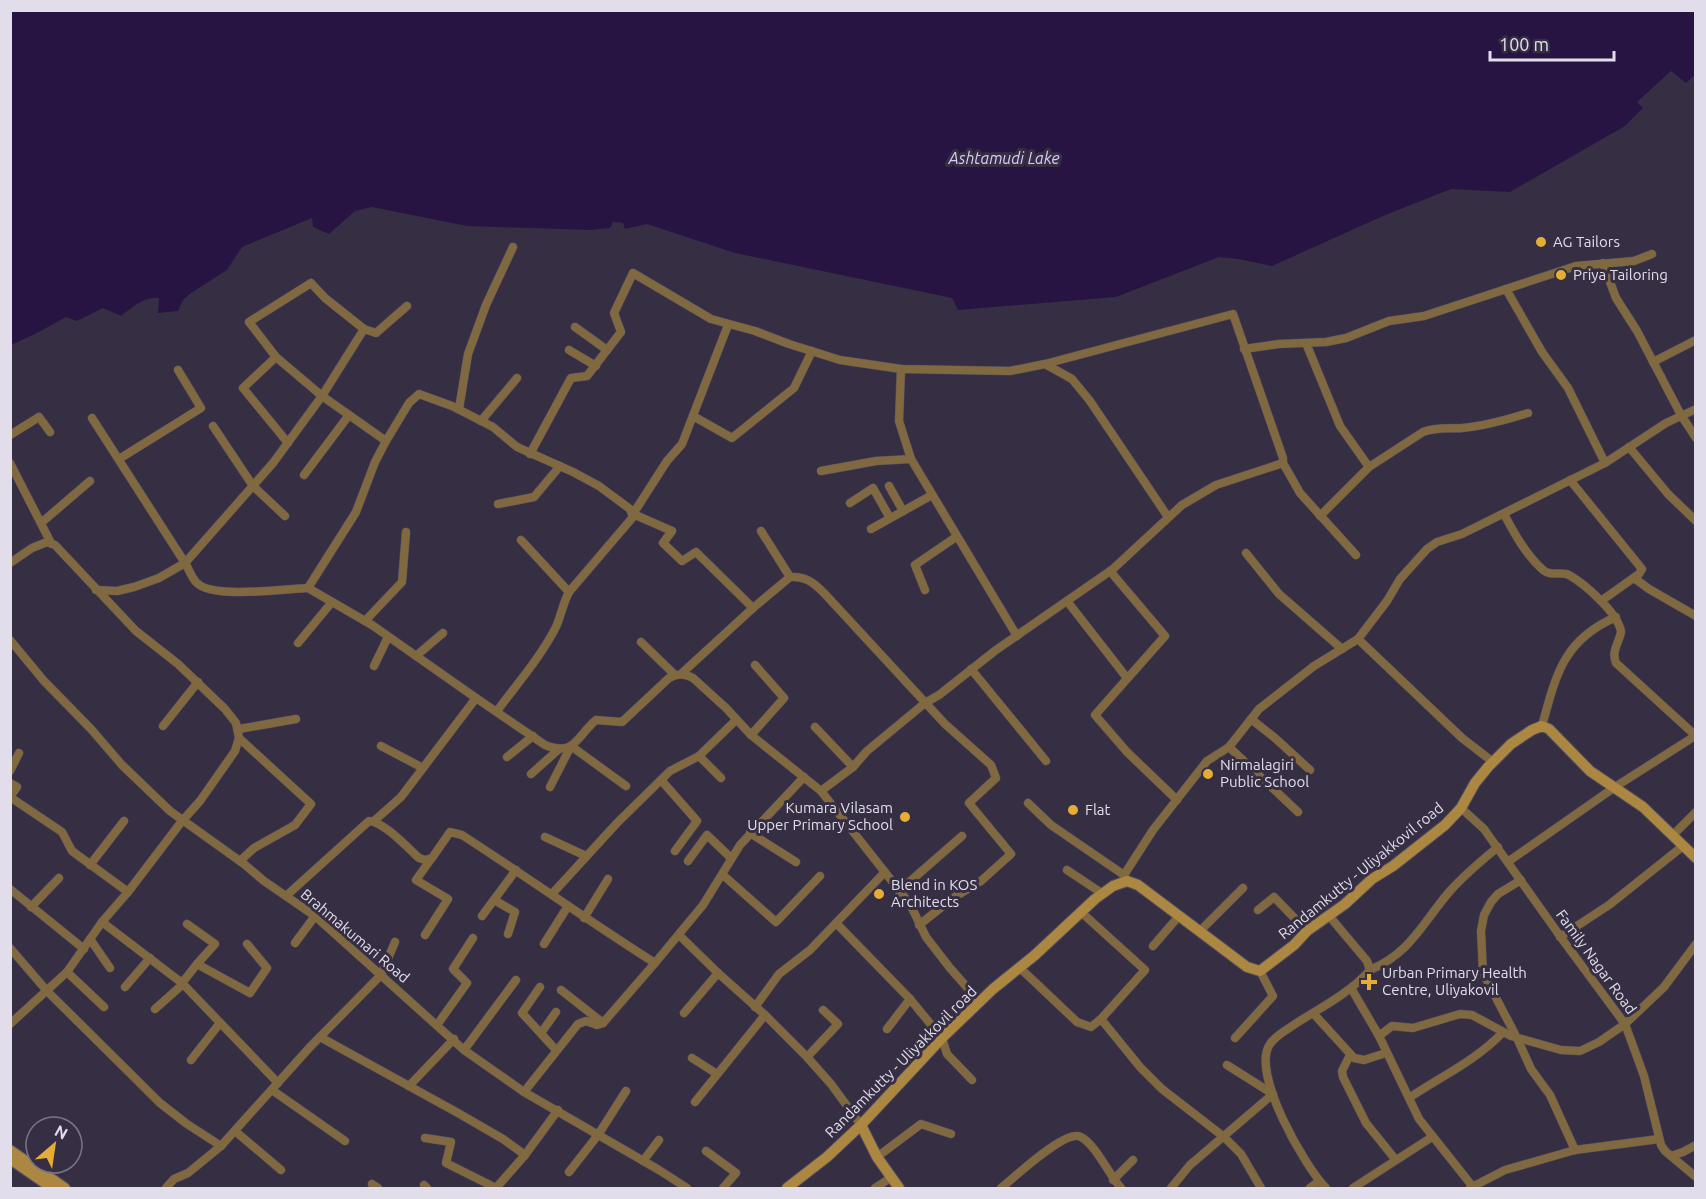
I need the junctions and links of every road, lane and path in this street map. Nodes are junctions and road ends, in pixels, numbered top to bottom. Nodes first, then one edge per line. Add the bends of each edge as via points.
1 (513, 247) dead end
2 (1652, 254) dead end
3 (1603, 263) junction
4 (1506, 289) junction
5 (407, 306) dead end
6 (728, 325) junction
7 (576, 327) dead end
8 (364, 329) junction
9 (1695, 340) edge
10 (1306, 343) junction
11 (1244, 348) junction
12 (569, 350) dead end
13 (607, 350) junction
14 (812, 351) junction
15 (276, 357) junction
16 (1653, 363) junction
17 (1045, 364) junction
18 (596, 366) junction
19 (901, 369) junction
20 (178, 370) dead end
21 (517, 378) dead end
22 (322, 396) junction
23 (459, 409) junction
24 (1695, 409) edge
25 (1528, 413) dead end
26 (349, 415) junction
27 (1681, 415) junction
28 (693, 416) junction
29 (92, 418) dead end
30 (481, 421) junction
31 (213, 426) dead end
32 (50, 432) dead end
33 (10, 435) edge
34 (1695, 438) edge
35 (386, 441) junction
36 (288, 443) junction
37 (1629, 447) junction
38 (530, 454) junction
39 (119, 459) junction
40 (911, 459) junction
41 (10, 463) edge
42 (1283, 463) junction
43 (1605, 463) junction
44 (560, 466) junction
45 (1369, 467) junction
46 (821, 471) dead end
47 (304, 475) dead end
48 (1570, 480) junction
49 (90, 481) dead end
50 (253, 486) junction
51 (889, 486) dead end
52 (932, 495) junction
53 (850, 502) dead end
54 (498, 504) dead end
55 (903, 511) junction
56 (1504, 513) junction
57 (633, 514) junction
58 (285, 516) dead end
59 (1320, 516) junction
60 (1168, 517) junction
61 (890, 518) junction
62 (1695, 521) edge
63 (41, 523) junction
64 (871, 529) dead end
65 (761, 531) dead end
66 (406, 532) dead end
67 (956, 537) junction
68 (522, 540) dead end
69 (51, 543) junction
70 (1246, 553) dead end
71 (1356, 555) dead end
72 (10, 562) edge
73 (185, 563) junction
74 (1110, 571) junction
75 (790, 578) junction
76 (1634, 578) junction
77 (308, 588) junction
78 (925, 590) dead end
79 (96, 591) junction
80 (569, 592) junction
81 (1067, 601) junction
82 (1601, 601) junction
83 (332, 602) junction
84 (753, 608) junction
85 (1695, 616) edge
86 (1616, 617) junction
87 (365, 621) junction
88 (443, 633) dead end
89 (1017, 636) junction
90 (388, 637) junction
91 (1358, 639) junction
92 (10, 640) edge
93 (641, 642) dead end
94 (298, 643) dead end
95 (1342, 649) junction
96 (416, 656) junction
97 (755, 665) dead end
98 (374, 666) dead end
99 (971, 669) junction
100 (678, 674) junction
101 (1128, 678) junction
102 (198, 682) junction
103 (476, 698) junction
104 (925, 703) junction
105 (496, 711) junction
106 (296, 719) dead end
107 (1251, 719) junction
108 (736, 720) junction
109 (164, 726) dead end
110 (1542, 726) junction
111 (815, 727) dead end
112 (239, 733) junction
113 (750, 735) junction
114 (532, 736) junction
115 (1695, 736) edge
116 (381, 746) dead end
117 (571, 746) junction
118 (1228, 747) junction
119 (558, 750) junction
120 (19, 753) dead end
121 (699, 756) junction
122 (507, 758) dead end
123 (1046, 761) dead end
124 (1493, 762) junction
125 (853, 767) junction
126 (423, 768) junction
127 (1310, 770) dead end
128 (10, 771) edge
129 (531, 774) dead end
130 (804, 777) junction
131 (721, 778) dead end
132 (661, 780) junction
133 (10, 783) edge
134 (627, 786) dead end
135 (550, 787) dead end
136 (1614, 787) junction
137 (821, 790) junction
138 (10, 797) edge
139 (1177, 800) junction
140 (1028, 803) dead end
141 (1461, 808) junction
142 (1298, 812) dead end
143 (1695, 812) edge
144 (124, 821) dead end
145 (182, 821) junction
146 (374, 821) junction
147 (750, 833) junction
148 (1673, 835) junction
149 (962, 836) dead end
150 (545, 837) dead end
151 (1683, 846) junction
152 (1497, 847) junction
153 (675, 851) dead end
154 (586, 856) junction
155 (432, 858) junction
156 (731, 858) junction
157 (1695, 858) edge
158 (240, 861) junction
159 (688, 861) dead end
160 (1509, 861) junction
161 (796, 862) dead end
162 (90, 865) junction
163 (516, 870) junction
164 (1067, 870) dead end
165 (884, 873) junction
166 (723, 875) junction
167 (820, 876) dead end
168 (59, 878) dead end
169 (1125, 878) junction
170 (608, 879) dead end
171 (1521, 880) junction
172 (10, 888) edge
173 (1243, 888) dead end
174 (899, 891) junction
175 (128, 892) junction
176 (552, 894) junction
177 (1103, 894) junction
178 (286, 896) junction
179 (494, 900) junction
180 (568, 906) junction
181 (31, 907) junction
182 (1258, 910) dead end
183 (1081, 912) junction
184 (315, 916) junction
185 (482, 916) dead end
186 (1179, 916) junction
187 (1330, 916) junction
188 (584, 918) junction
189 (102, 922) junction
190 (187, 924) dead end
191 (837, 924) junction
192 (919, 926) junction
193 (1200, 931) junction
194 (1307, 931) junction
195 (508, 934) dead end
196 (424, 935) dead end
197 (679, 935) junction
198 (1560, 937) junction
199 (473, 938) dead end
200 (90, 939) junction
201 (395, 942) dead end
202 (295, 943) dead end
203 (247, 944) dead end
204 (544, 944) dead end
205 (1695, 944) edge
206 (1154, 946) dead end
207 (10, 948) edge
208 (84, 949) junction
209 (150, 958) junction
210 (655, 963) junction
211 (197, 964) junction
212 (110, 968) dead end
213 (1020, 968) junction
214 (1370, 970) junction
215 (1260, 971) junction
216 (67, 972) junction
217 (718, 973) junction
218 (381, 975) junction
219 (516, 980) dead end
220 (182, 984) junction
221 (125, 987) dead end
222 (540, 987) dead end
223 (1351, 988) junction
224 (561, 990) dead end
225 (47, 991) junction
226 (910, 999) junction
227 (980, 1002) junction
228 (104, 1006) dead end
229 (755, 1007) junction
230 (156, 1009) dead end
231 (823, 1010) dead end
232 (556, 1012) dead end
233 (684, 1013) dead end
234 (1313, 1013) junction
235 (765, 1015) junction
236 (1101, 1019) junction
237 (220, 1023) junction
238 (603, 1023) junction
239 (10, 1024) edge
240 (1625, 1024) junction
241 (437, 1025) junction
242 (887, 1029) dead end
243 (1503, 1032) junction
244 (541, 1033) junction
245 (1378, 1036) junction
246 (320, 1037) junction
247 (942, 1038) junction
248 (1234, 1038) dead end
249 (1517, 1038) junction
250 (454, 1039) junction
251 (464, 1050) junction
252 (556, 1050) junction
253 (1386, 1053) junction
254 (1350, 1055) junction
255 (807, 1057) junction
256 (692, 1058) dead end
257 (191, 1060) dead end
258 (1227, 1065) dead end
259 (717, 1074) junction
260 (972, 1080) dead end
261 (278, 1083) junction
262 (409, 1086) junction
263 (272, 1090) junction
264 (626, 1091) dead end
265 (524, 1092) junction
266 (1273, 1094) junction
267 (1409, 1098) junction
268 (695, 1102) dead end
269 (558, 1110) junction
270 (861, 1125) junction
271 (235, 1131) junction
272 (951, 1134) dead end
273 (598, 1135) junction
274 (1224, 1137) junction
275 (1432, 1137) junction
276 (425, 1138) dead end
277 (1659, 1139) junction
278 (659, 1140) dead end
279 (345, 1141) dead end
280 (1695, 1145) edge
281 (222, 1146) junction
282 (10, 1150) edge
283 (1575, 1150) junction
284 (706, 1151) dead end
285 (525, 1155) junction
286 (1671, 1156) junction
287 (877, 1157) junction
288 (10, 1159) edge
289 (1395, 1159) junction
290 (1133, 1160) dead end
291 (643, 1161) junction
292 (280, 1170) dead end
293 (569, 1172) dead end
294 (892, 1177) junction
295 (1695, 1177) edge
296 (1113, 1180) junction
297 (1319, 1181) junction
298 (52, 1188) edge
299 (65, 1188) edge
300 (166, 1188) edge
301 (496, 1188) edge
302 (687, 1188) edge
303 (723, 1188) edge
304 (787, 1188) edge
305 (874, 1188) edge
306 (899, 1188) edge
307 (1001, 1188) edge
308 (1121, 1188) edge
309 (1171, 1188) edge
310 (1261, 1188) edge
311 (1310, 1188) edge
312 (1326, 1188) edge
313 (1353, 1188) edge
314 (1471, 1188) edge

1 - 23 street via 468,354
2 - 3 street via 1634,261
3 - 4 street via 1576,266
3 - 16 street via 1616,298
4 - 10 street via 1424,316 1389,321 1346,338
4 - 43 street via 1568,388
5 - 8 street via 376,333
6 - 13 street via 633,273 615,313 621,332
6 - 14 street
6 - 28 street
7 - 13 street
8 - 15 street via 311,283 249,322
8 - 22 street
9 - 16 street
10 - 11 street
10 - 45 street via 1340,426
11 - 17 street via 1233,314
11 - 42 street
12 - 18 street
13 - 18 street
14 - 19 street via 840,360
14 - 28 street via 794,388 732,438
15 - 22 street
15 - 36 street via 243,388
16 - 27 street
17 - 19 street via 1010,371
17 - 60 street via 1072,379 1090,401
18 - 38 street via 587,376 571,378
19 - 40 street via 899,421
20 - 39 street via 201,408
21 - 30 street
22 - 26 street
22 - 36 street
23 - 30 street
23 - 35 street via 419,394 409,403
24 - 27 street
25 - 45 street via 1500,423 1434,428
26 - 35 street
26 - 47 street
27 - 34 street
27 - 37 street
28 - 57 street via 682,444
29 - 39 street
30 - 38 street
31 - 50 street
32 - 33 street via 39,417
35 - 77 street via 356,512
36 - 50 street
37 - 43 street
37 - 62 street
38 - 44 street
39 - 73 street
40 - 46 street
40 - 52 street
41 - 63 street
42 - 59 street via 1300,493
42 - 60 street via 1216,485
43 - 48 street
44 - 54 street via 534,497
44 - 57 street via 599,486
45 - 59 street
48 - 56 street
48 - 76 street via 1640,566 1641,572
49 - 63 street
50 - 58 street
50 - 73 street
51 - 55 street
52 - 55 street
52 - 67 street
53 - 61 street via 873,489
55 - 61 street
56 - 82 street via 1516,538 1543,570 1568,574
56 - 91 street via 1427,549 1400,579
57 - 80 street
57 - 84 street via 672,531 663,543 682,561 696,552
59 - 71 street
60 - 74 street
61 - 64 street
63 - 69 street
65 - 75 street
66 - 87 street via 402,582
67 - 78 street via 915,565
67 - 89 street
68 - 80 street
69 - 72 street via 32,548
69 - 79 street
70 - 95 street via 1280,594
73 - 77 street via 196,583 209,590
73 - 79 street via 135,587
74 - 81 street
74 - 101 street via 1164,636
75 - 84 street
75 - 104 street via 813,582
76 - 82 street
76 - 85 street
77 - 83 street
79 - 102 street via 136,631
80 - 105 street via 543,650
81 - 89 street
81 - 101 street
82 - 86 street
83 - 87 street
83 - 94 street
84 - 100 street
86 - 110 street via 1594,629 1566,656
86 - 115 street via 1622,632 1614,651 1616,663
87 - 90 street
88 - 96 street
89 - 99 street
90 - 96 street
90 - 98 street
91 - 95 street
91 - 124 street via 1462,738
92 - 145 street, Brahmakumari Road via 122,765
93 - 100 street
95 - 107 street via 1314,666
96 - 103 street
97 - 113 street via 784,698
99 - 104 street
99 - 123 street
100 - 108 street via 693,678
100 - 117 street via 622,722 596,720
101 - 139 street via 1095,715
102 - 109 street
102 - 112 street via 225,710
103 - 105 street
103 - 126 street
104 - 125 street
104 - 192 street via 996,773 996,778 969,803 1011,854
105 - 114 street
106 - 112 street
107 - 118 street
107 - 127 street
108 - 113 street
108 - 121 street
110 - 124 street, Randamkutty - Uliyakkovil road via 1511,744
110 - 136 street via 1590,771
111 - 125 street
112 - 145 street via 235,751
112 - 158 street via 311,804 294,825 254,848
113 - 130 street
114 - 119 street
114 - 122 street
115 - 136 street
116 - 126 street
117 - 119 street
117 - 134 street
117 - 135 street
118 - 139 street via 1207,761
118 - 142 street
119 - 129 street
120 - 128 street
121 - 131 street
121 - 132 street
124 - 141 street, Randamkutty - Uliyakkovil road
125 - 137 street
126 - 146 street via 401,797
130 - 137 street
130 - 147 street
132 - 153 street via 697,821
132 - 154 street
133 - 138 street via 17,787
136 - 148 street
136 - 160 street
137 - 165 street
138 - 162 street via 62,832 72,851
139 - 169 street via 1153,830
140 - 169 street via 1051,825
141 - 152 street, Family Nagar Road
141 - 187 street, Randamkutty - Uliyakkovil road
143 - 148 street
144 - 162 street
145 - 158 street, Brahmakumari Road
145 - 175 street
146 - 155 street via 419,858
146 - 178 street via 365,823
147 - 156 street
147 - 161 street
148 - 151 street
149 - 174 street
150 - 154 street
151 - 157 street
151 - 198 street via 1609,905
152 - 160 street, Family Nagar Road
152 - 214 street via 1464,876 1420,932 1388,963
154 - 176 street
155 - 163 street via 450,832 454,832
155 - 196 street via 416,880 448,899
156 - 159 street via 707,835
156 - 166 street
158 - 178 street, Brahmakumari Road
160 - 171 street, Family Nagar Road
162 - 175 street
163 - 176 street
163 - 179 street
164 - 177 street
165 - 174 street
165 - 191 street
166 - 167 street via 776,921
166 - 197 street
168 - 181 street
169 - 177 street, Randamkutty - Uliyakkovil road
169 - 186 street
170 - 188 street
171 - 198 street, Family Nagar Road
171 - 249 street via 1491,902 1481,931 1483,973
172 - 181 street
173 - 193 street
174 - 192 street via 910,904
175 - 189 street
176 - 180 street
177 - 183 street, Randamkutty - Uliyakkovil road
178 - 184 street, Brahmakumari Road
179 - 185 street
179 - 195 street via 514,912
180 - 188 street
180 - 204 street
181 - 208 street
182 - 194 street via 1274,897
183 - 213 street, Randamkutty - Uliyakkovil road
183 - 236 street via 1145,970
184 - 202 street
184 - 218 street, Brahmakumari Road
186 - 193 street
186 - 206 street
187 - 194 street, Randamkutty - Uliyakkovil road
187 - 214 street via 1367,960
188 - 210 street
189 - 200 street
189 - 209 street
190 - 211 street via 215,944
191 - 226 street
191 - 229 street via 779,974
192 - 227 street
193 - 215 street via 1247,967
194 - 215 street, Randamkutty - Uliyakkovil road
197 - 210 street
197 - 217 street
198 - 240 street, Family Nagar Road
199 - 241 street via 453,969 467,983
200 - 208 street
200 - 212 street
201 - 218 street
203 - 211 street via 267,968 250,993
205 - 240 street via 1664,987
207 - 225 street
208 - 216 street
209 - 220 street
209 - 221 street
210 - 238 street
211 - 220 street
213 - 227 street, Randamkutty - Uliyakkovil road
213 - 236 street via 1077,1022 1091,1027
214 - 223 street
215 - 248 street via 1273,996
216 - 225 street
216 - 228 street
217 - 229 street
217 - 233 street
218 - 241 street, Brahmakumari Road
218 - 246 street
219 - 251 street
220 - 230 street
220 - 237 street
222 - 244 street via 522,1013
223 - 234 street
223 - 245 street
224 - 238 street
225 - 239 street
225 - 281 street via 160,1103
226 - 242 street
226 - 247 street
227 - 247 street, Randamkutty - Uliyakkovil road
229 - 235 street
231 - 255 street via 838,1024
232 - 244 street
234 - 254 street
234 - 266 street via 1278,1035 1268,1047 1266,1062
235 - 255 street
235 - 259 street
236 - 274 street via 1162,1089
237 - 257 street
237 - 261 street
238 - 252 street via 582,1022
240 - 249 street via 1580,1051
240 - 277 street, Family Nagar Road via 1644,1076
241 - 250 street, Brahmakumari Road
243 - 245 street via 1472,1015 1460,1014 1413,1028 1392,1026
243 - 249 street
243 - 267 street
244 - 252 street
245 - 253 street
246 - 261 street
246 - 262 street
247 - 260 street via 947,1054
247 - 270 street, Randamkutty - Uliyakkovil road
249 - 283 street via 1531,1069 1550,1095
250 - 251 street, Brahmakumari Road
250 - 262 street
251 - 265 street, Brahmakumari Road
252 - 265 street
253 - 254 street via 1364,1060
253 - 267 street
254 - 289 street via 1343,1077 1366,1123
255 - 270 street
256 - 259 street
258 - 266 street
259 - 268 street
261 - 263 street
262 - 285 street
263 - 271 street
263 - 279 street
264 - 273 street
265 - 269 street, Brahmakumari Road
266 - 274 street
266 - 297 street via 1294,1143
267 - 275 street
269 - 273 street, Brahmakumari Road
269 - 285 street
270 - 287 street
270 - 304 street, Randamkutty - Uliyakkovil road
271 - 281 street
271 - 292 street
272 - 287 street via 921,1124
273 - 291 street, Brahmakumari Road
273 - 293 street
274 - 309 street via 1190,1165
274 - 310 street
275 - 289 street
275 - 314 street
276 - 301 street via 451,1142 446,1163
277 - 283 street
277 - 286 street, Family Nagar Road
278 - 291 street
280 - 286 street
281 - 300 street
282 - 299 street
283 - 314 street via 1505,1170
284 - 303 street via 736,1173
285 - 301 street
286 - 295 street, Family Nagar Road
287 - 294 street
288 - 298 street
289 - 313 street
290 - 296 street
291 - 302 street, Brahmakumari Road
294 - 305 street
294 - 306 street
296 - 307 street via 1097,1154 1082,1137 1074,1135 1062,1140
296 - 308 street
297 - 311 street
297 - 312 street

